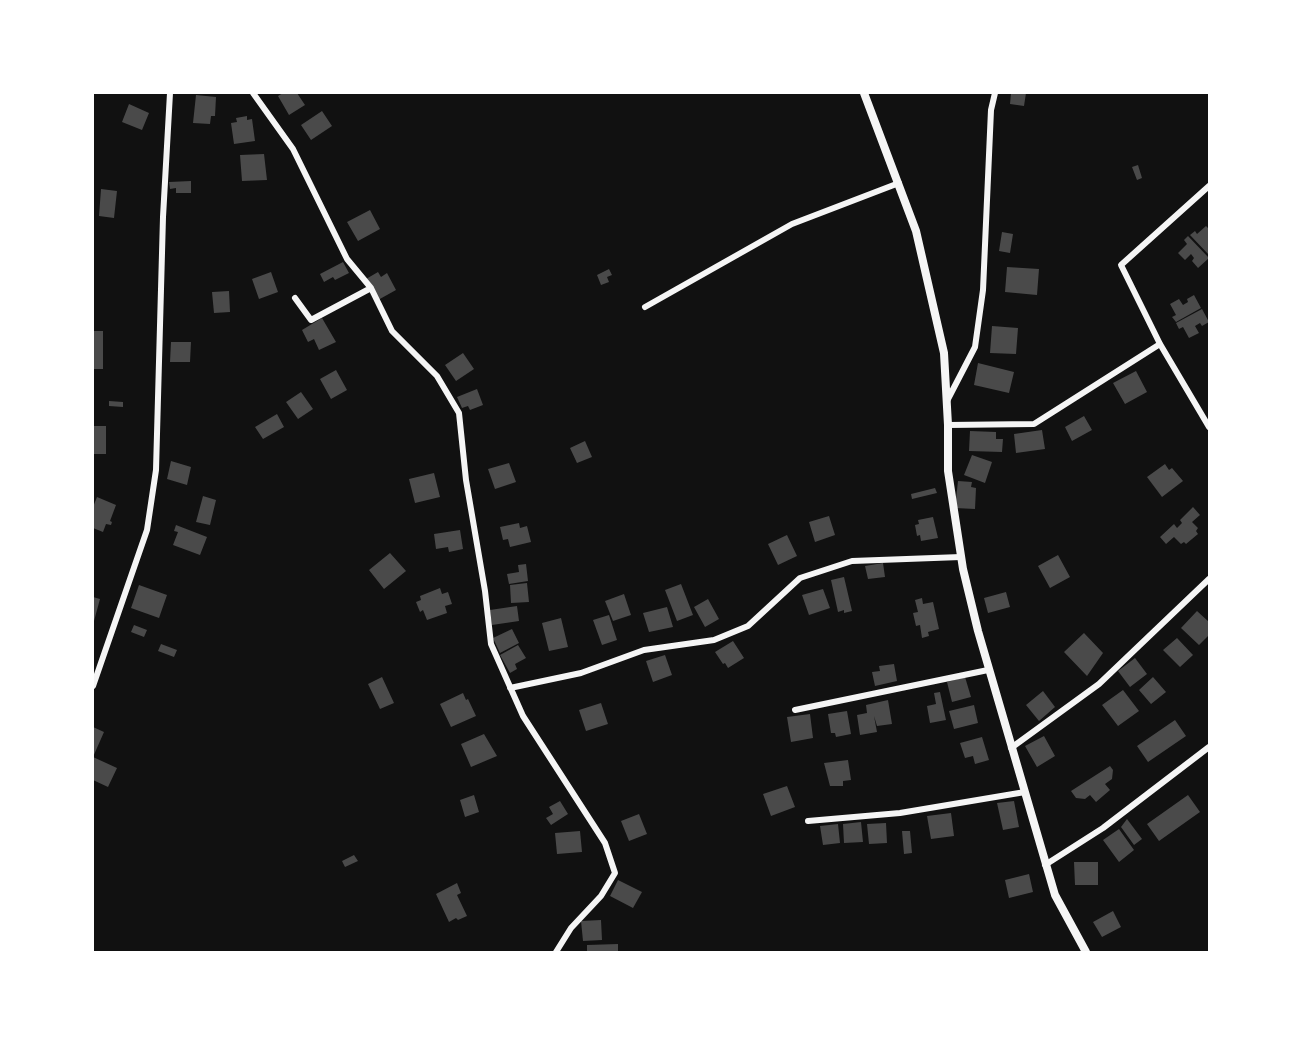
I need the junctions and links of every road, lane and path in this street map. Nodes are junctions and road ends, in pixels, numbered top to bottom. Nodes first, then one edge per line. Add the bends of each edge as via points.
1 (170, 93) edge
2 (253, 93) edge
3 (864, 93) edge
4 (995, 93) edge
5 (899, 183) junction
6 (1209, 186) edge
7 (371, 288) junction
8 (295, 298) dead end
9 (645, 307) dead end
10 (1160, 344) junction
11 (947, 401) junction
12 (948, 425) junction
13 (1209, 427) edge
14 (961, 557) junction
15 (1209, 579) edge
16 (988, 670) junction
17 (93, 686) edge
18 (510, 688) junction
19 (795, 710) dead end
20 (1209, 747) edge
21 (1011, 748) junction
22 (1025, 792) junction
23 (808, 820) dead end
24 (1045, 865) junction
25 (556, 952) edge
26 (1086, 952) edge

1 - 17 street via 156,471 147,530
2 - 7 street via 293,149 347,259
3 - 5 street
4 - 11 street via 983,290 975,347
5 - 9 street via 792,224
5 - 11 street via 916,231 944,353
6 - 10 street via 1121,265
7 - 8 street via 311,320
7 - 18 street via 392,331 437,376 459,413 491,644
10 - 12 street via 1034,424
10 - 13 street
11 - 12 street
12 - 14 street via 948,471
14 - 16 street
14 - 18 street via 852,561 800,578 748,626 714,640 644,650 581,673
15 - 21 street via 1099,684
16 - 19 street
16 - 21 street
18 - 25 street via 523,716 605,843 615,873
20 - 24 street via 1103,828
21 - 22 street
22 - 23 street via 900,813
22 - 24 street
24 - 26 street via 1055,896

